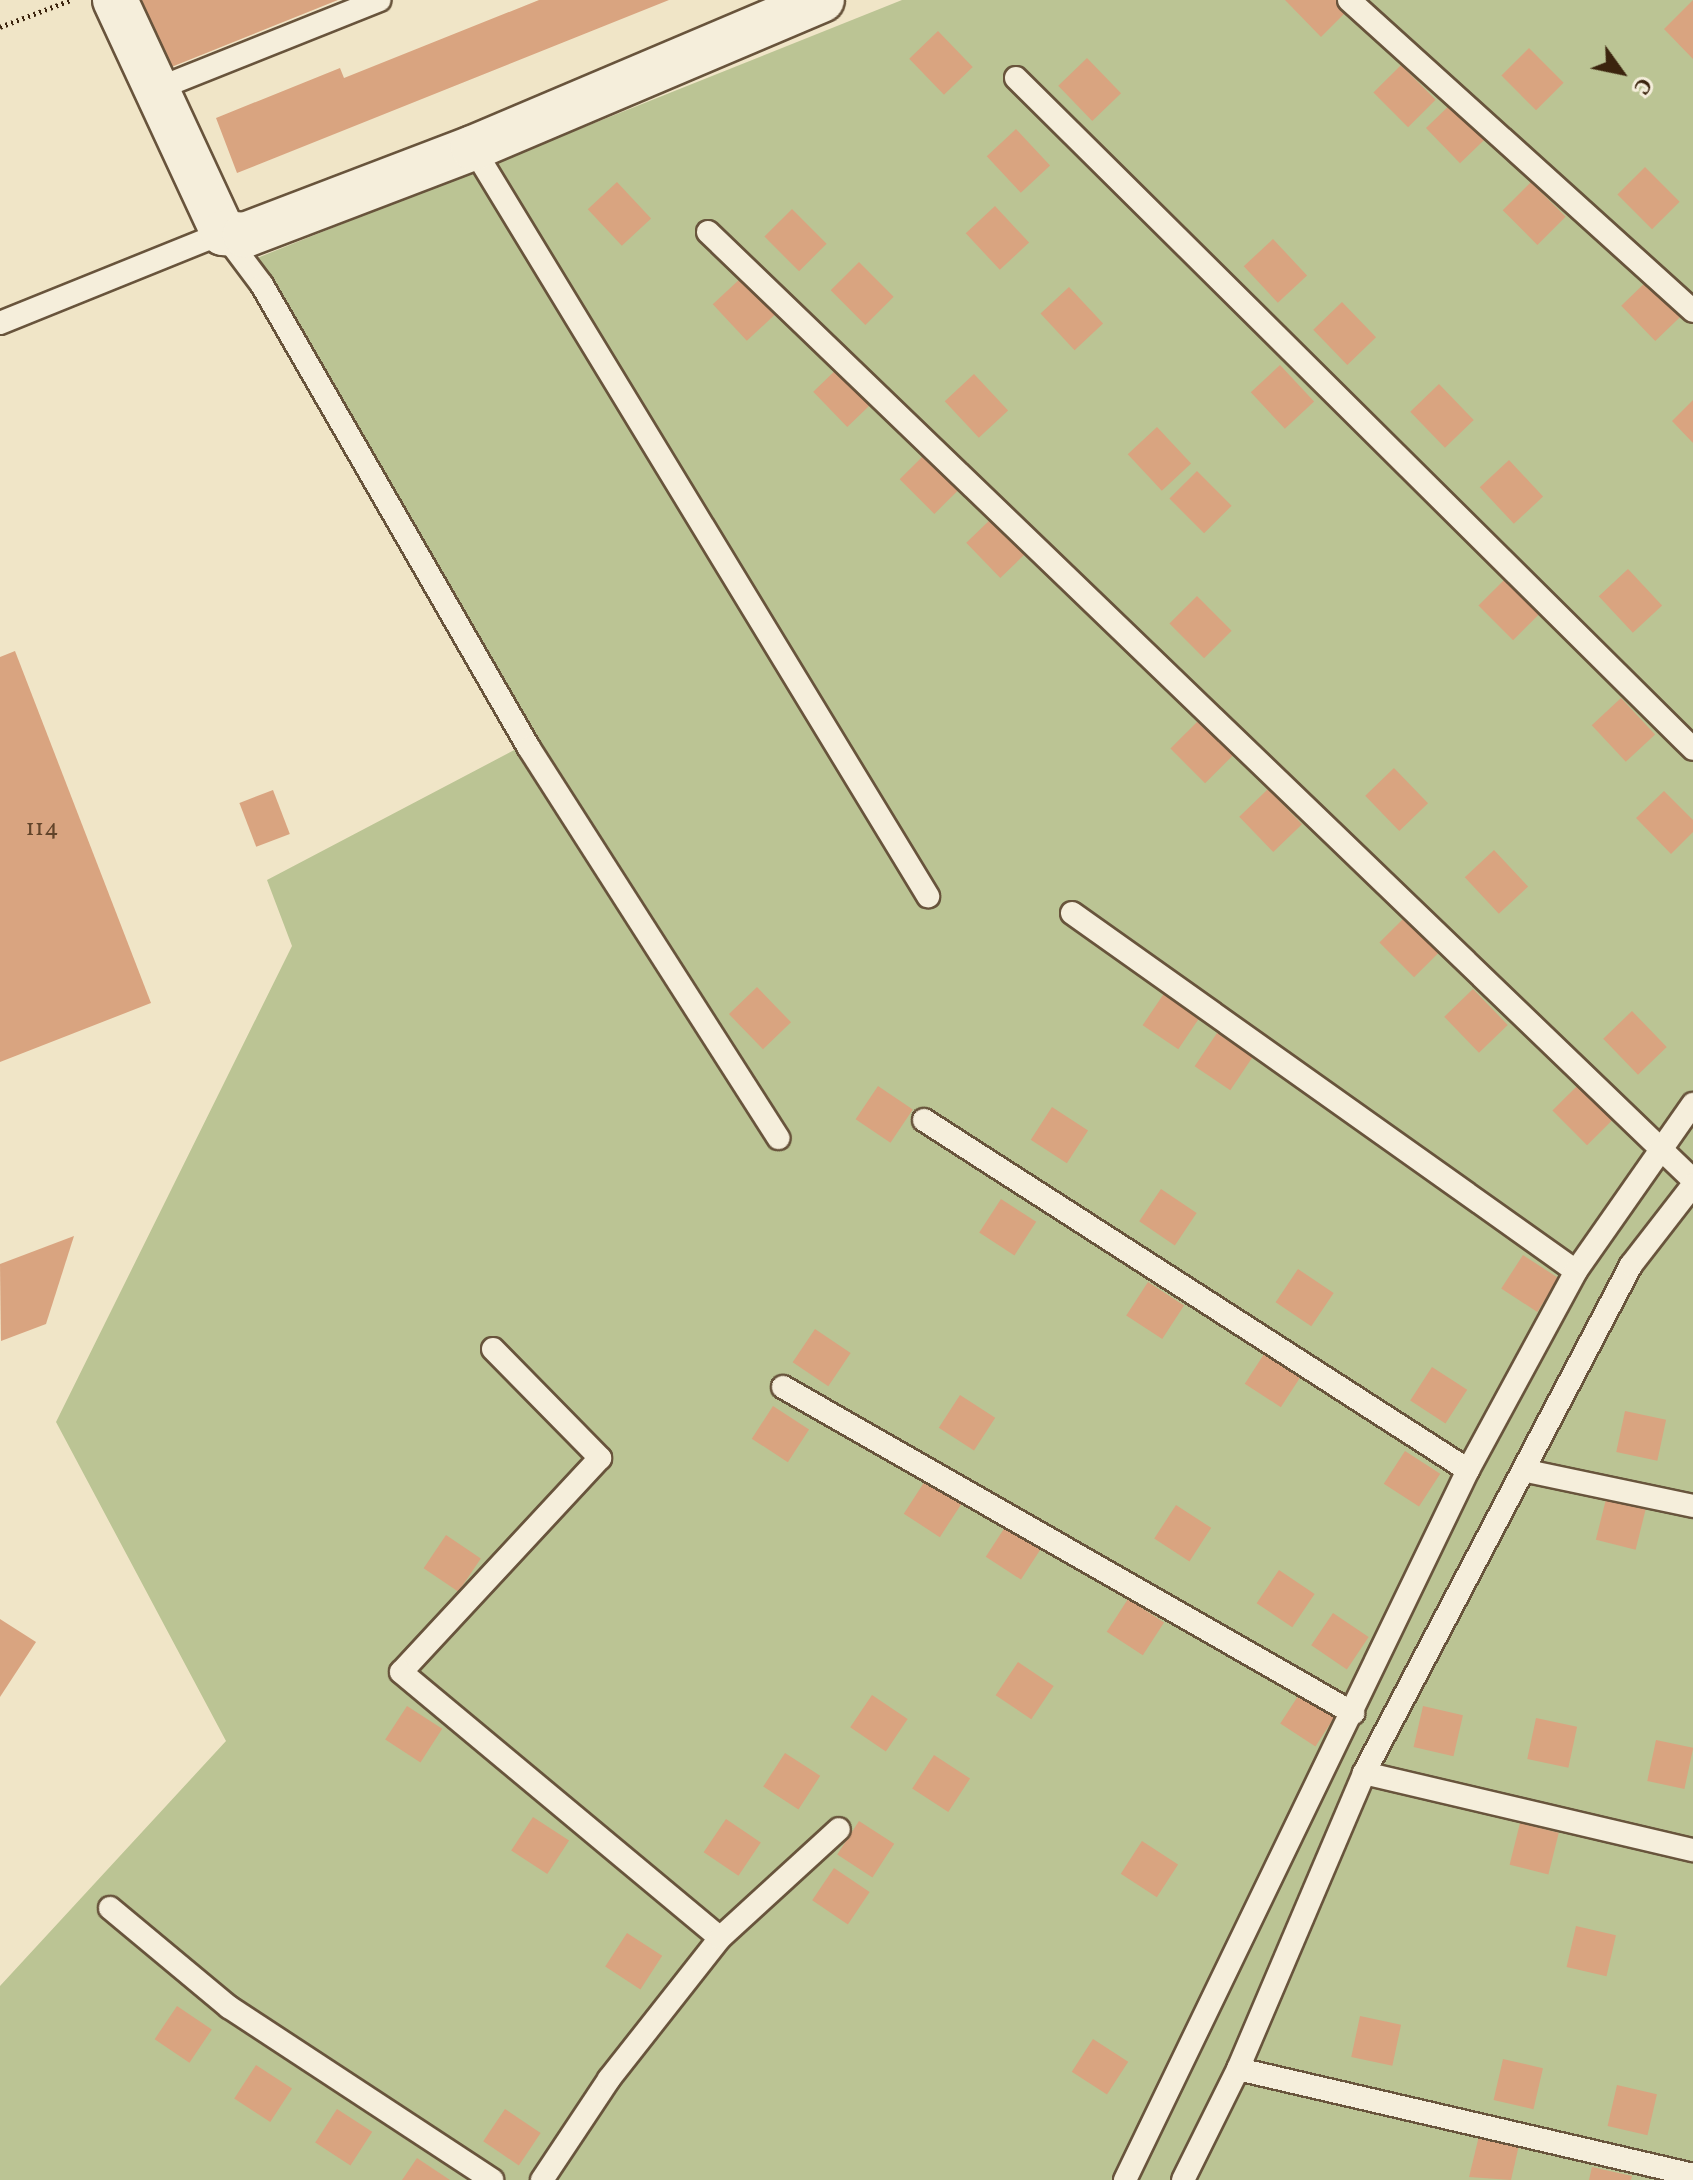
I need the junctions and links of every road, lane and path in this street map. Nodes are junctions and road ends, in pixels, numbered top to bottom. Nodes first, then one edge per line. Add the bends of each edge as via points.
1 (71, 0) edge
2 (115, 0) edge
3 (380, 0) edge
4 (822, 0) edge
5 (1349, 0) edge
6 (0, 27) edge
7 (1016, 78) dead end
8 (152, 91) junction
9 (473, 148) junction
10 (708, 232) dead end
11 (223, 233) junction
12 (1693, 311) edge
13 (0, 323) edge
14 (1693, 749) edge
15 (928, 896) dead end
16 (1072, 913) dead end
17 (1693, 1104) edge
18 (924, 1120) dead end
19 (778, 1138) dead end
20 (1661, 1146) junction
21 (1693, 1182) edge
22 (1576, 1271) junction
23 (493, 1349) dead end
24 (783, 1387) dead end
25 (1468, 1470) junction
26 (1527, 1471) junction
27 (1693, 1506) edge
28 (1353, 1713) junction
29 (1364, 1773) junction
30 (839, 1829) dead end
31 (1693, 1850) edge
32 (110, 1908) dead end
33 (720, 1938) junction
34 (1238, 2069) junction
35 (1693, 2175) edge
36 (492, 2180) edge
37 (542, 2180) edge
38 (1125, 2180) edge
39 (1183, 2180) edge

1 - 6 path
2 - 8 street
3 - 8 lane
4 - 9 street
5 - 12 lane
7 - 14 lane
8 - 11 street
9 - 11 street via 245,235
9 - 15 lane
10 - 20 lane
11 - 13 lane
11 - 19 lane via 262,285 529,748
16 - 22 lane
17 - 20 lane
18 - 25 lane
20 - 21 lane
20 - 22 lane
21 - 26 lane via 1631,1265
22 - 25 lane
23 - 33 lane via 600,1458 401,1672
24 - 28 lane
25 - 28 lane
26 - 27 lane
26 - 29 lane
28 - 38 lane
29 - 31 lane
29 - 34 lane
30 - 33 lane
32 - 36 lane via 229,2007
33 - 37 lane via 609,2079
34 - 35 lane
34 - 39 lane

